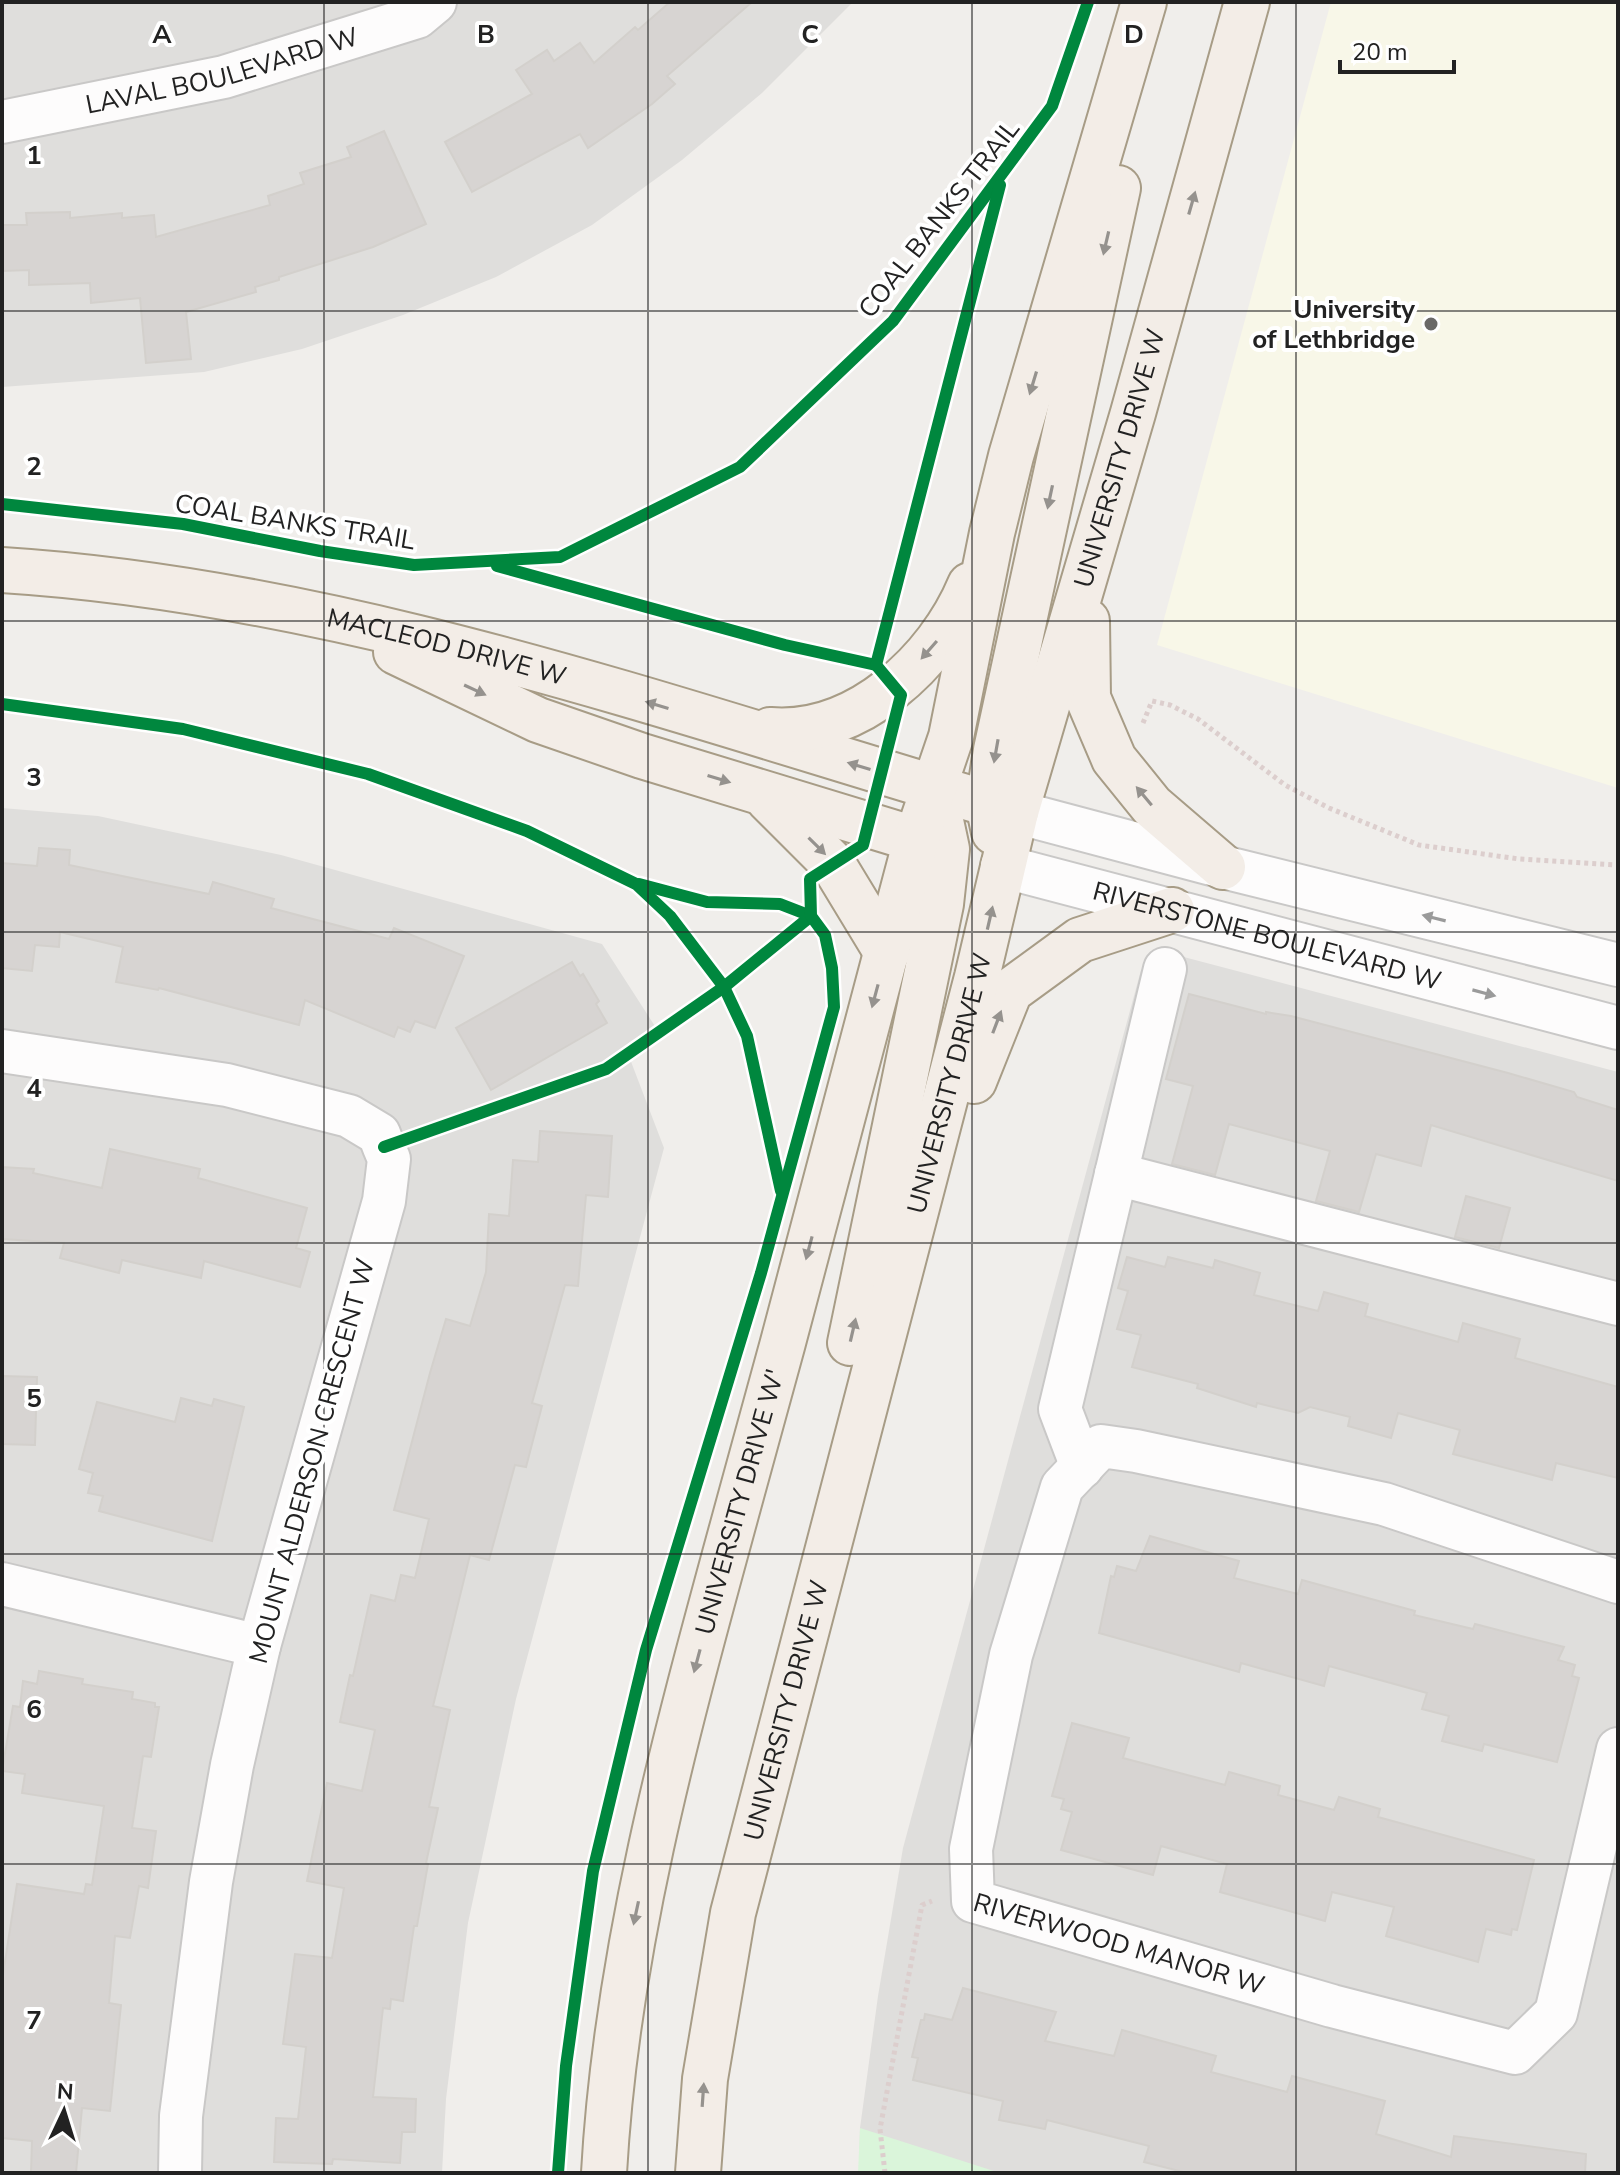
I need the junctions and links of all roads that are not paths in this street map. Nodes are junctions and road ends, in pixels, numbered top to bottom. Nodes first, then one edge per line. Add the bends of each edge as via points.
1 (435, 2) edge
2 (1144, 2) edge
3 (1156, 2) edge
4 (1247, 2) edge
5 (2, 122) edge
6 (992, 533) junction
7 (1088, 561) junction
8 (2, 570) edge
9 (330, 619) junction
10 (731, 727) junction
11 (934, 788) junction
12 (761, 792) junction
13 (1002, 808) junction
14 (932, 844) junction
15 (1002, 866) junction
16 (1223, 867) junction
17 (1172, 910) junction
18 (887, 953) junction
19 (1618, 965) edge
20 (1165, 969) dead end
21 (1618, 1028) edge
22 (2, 1051) edge
23 (1116, 1174) junction
24 (1618, 1304) edge
25 (876, 1359) junction
26 (1082, 1467) junction
27 (1618, 1582) edge
28 (2, 1584) edge
29 (259, 1646) junction
30 (798, 1655) junction
31 (1618, 1749) edge
32 (180, 2173) edge
33 (604, 2173) edge
34 (698, 2173) edge

1 - 5 street, LAVAL BOULEVARD W via 417,17 224,77
2 -> 6 main road
3 -> 13 main road via 1022,626
7 -> 4 main road, UNIVERSITY DRIVE W
6 -> 10 main road via 942,635 884,694 824,726 789,732
6 - 11 main road via 951,737
7 - 13 main road, UNIVERSITY DRIVE W
16 -> 7 main road via 1152,806 1114,759 1088,698
8 - 9 main road via 138,583
10 -> 9 main road, MACLEOD DRIVE W via 512,661
9 -> 12 main road, MACLEOD DRIVE W via 538,720
11 -> 10 main road, MACLEOD DRIVE W
11 - 13 main road
11 - 14 main road
12 - 14 main road, MACLEOD DRIVE W
12 -> 18 main road via 833,864
13 - 15 main road, UNIVERSITY DRIVE W
13 - 16 street
14 - 15 main road, RIVERSTONE BOULEVARD W
14 - 18 main road, UNIVERSITY DRIVE W'
30 -> 14 main road via 816,1489 874,1237 941,904
15 - 17 street, RIVERSTONE BOULEVARD W
25 -> 15 main road, UNIVERSITY DRIVE W
19 -> 16 street
17 -> 21 street, RIVERSTONE BOULEVARD W
25 -> 17 main road via 1010,991 1080,940
18 -> 33 main road, UNIVERSITY DRIVE W' via 676,1737 634,1922
20 - 23 street
22 - 29 street, MOUNT ALDERSON CRESCENT W via 227,1085 349,1116 379,1134 389,1159 384,1201
23 - 24 street
23 - 26 street via 1060,1409
25 - 30 main road, UNIVERSITY DRIVE W
26 - 27 street, RIVERWOOD MANOR W via 1101,1446 1384,1504
26 - 31 street, RIVERWOOD MANOR W via 1062,1487 1011,1655 971,1849 973,1901 1332,2006 1515,2053 1556,2013
28 - 29 street
29 - 32 street, MOUNT ALDERSON CRESCENT W via 211,1882 181,2116
34 -> 30 main road, UNIVERSITY DRIVE W via 705,2079 733,1913

